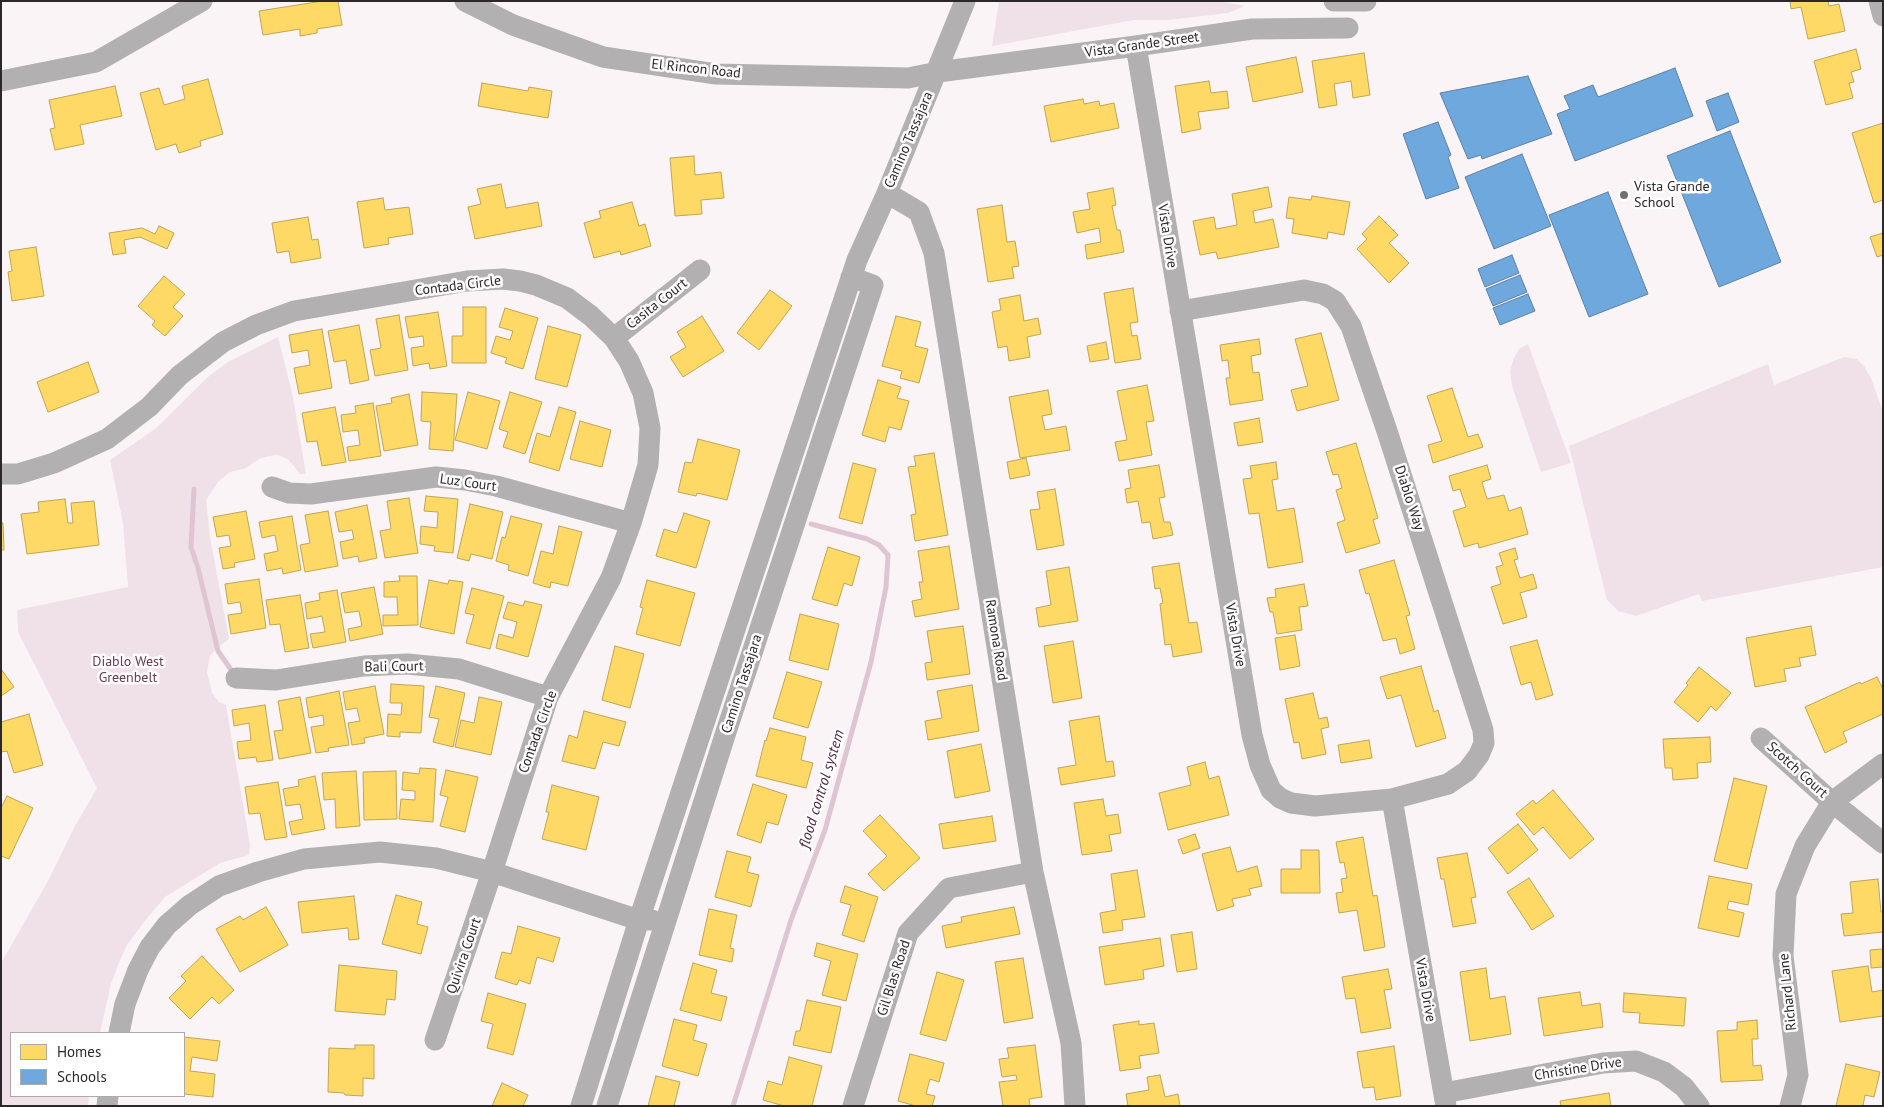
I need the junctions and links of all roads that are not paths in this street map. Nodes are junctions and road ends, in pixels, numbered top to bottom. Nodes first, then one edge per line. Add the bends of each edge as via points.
1 (202, 1) edge
2 (465, 1) edge
3 (966, 1) edge
4 (1334, 1) edge
5 (1366, 1) edge
6 (1879, 1) edge
7 (1883, 16) edge
8 (1348, 28) dead end
9 (1136, 46) junction
10 (938, 72) junction
11 (1, 80) edge
12 (887, 193) junction
13 (700, 270) dead end
14 (852, 277) junction
15 (1180, 311) junction
16 (614, 338) junction
17 (1, 474) edge
18 (272, 487) dead end
19 (631, 523) junction
20 (236, 678) dead end
21 (548, 697) junction
22 (1761, 738) dead end
23 (1883, 764) edge
24 (1392, 799) junction
25 (1832, 802) junction
26 (1883, 843) edge
27 (492, 872) junction
28 (1033, 872) junction
29 (639, 920) junction
30 (665, 923) junction
31 (119, 1032) edge
32 (435, 1040) dead end
33 (1445, 1099) edge
34 (581, 1106) edge
35 (607, 1106) edge
36 (853, 1106) edge
37 (1075, 1106) edge
38 (1699, 1106) edge
39 (1790, 1106) edge

1 - 11 street via 96,62
2 - 10 street, El Rincon Road via 513,25 603,57 630,62 716,74 908,78
3 - 10 street, Camino Tassajara
4 - 5 street
6 - 7 street
8 - 9 street, Vista Grande Street via 1252,28
9 - 10 street, Vista Grande Street
9 - 15 street, Vista Drive
10 - 12 street, Camino Tassajara
12 - 14 street, Camino Tassajara
12 - 28 street, Ramona Road via 919,212 934,252
13 - 16 street, Casita Court
14 - 29 street, Camino Tassajara
14 - 30 street, Camino Tassajara via 872,285
15 - 24 street, Vista Drive via 1252,735 1260,765 1271,790 1292,803 1315,806
15 - 24 street, Diablo Way via 1304,290 1323,294 1335,301 1351,326 1388,431 1483,730 1484,743 1467,772 1448,784
16 - 17 street, Contada Circle via 566,298 520,281 503,279 466,281 294,312 223,342 107,439 54,463 18,474
16 - 19 street, Contada Circle via 629,361 643,393 650,428 648,465
18 - 19 street, Luz Court via 289,493 311,494 436,477 496,486
19 - 21 street, Contada Circle via 611,578
20 - 21 street, Bali Court via 276,680 364,666 407,664 460,670
21 - 27 street, Contada Circle
22 - 25 street, Scotch Court
23 - 25 street, Richard Lane
24 - 33 street, Vista Drive
25 - 26 street, Scotch Court
25 - 39 street, Richard Lane via 1805,846 1786,894 1783,956 1798,1076
27 - 29 street
27 - 31 street via 436,858 380,852 304,859 219,886 167,925 150,947 138,970
27 - 32 street, Quivira Court
28 - 36 street, Gil Blas Road via 949,888 908,933
28 - 37 street, Ramona Road via 1071,1043
29 - 30 street
29 - 34 street, Camino Tassajara
30 - 35 street, Camino Tassajara
33 - 38 street, Christine Drive via 1603,1063 1636,1061 1664,1072 1684,1087

